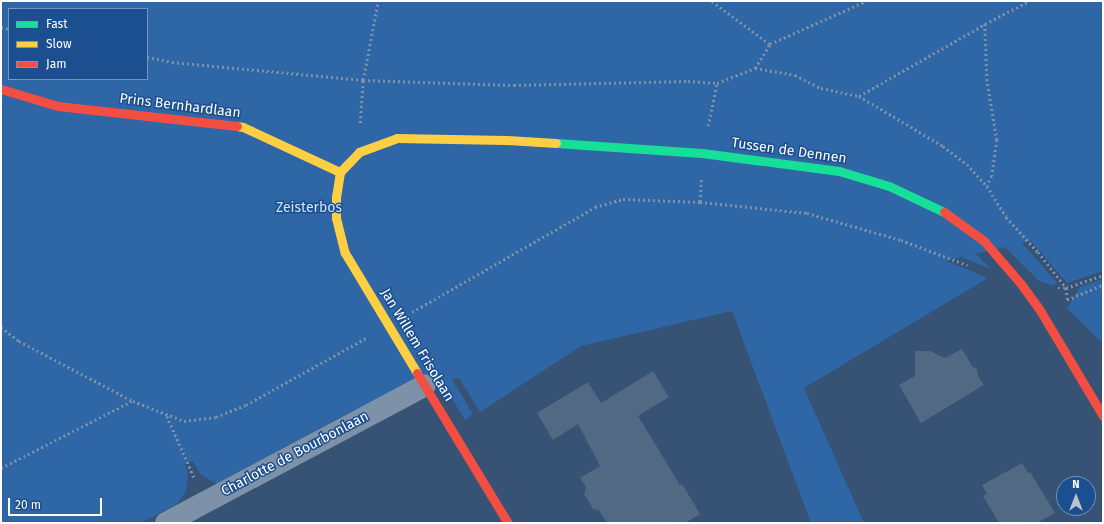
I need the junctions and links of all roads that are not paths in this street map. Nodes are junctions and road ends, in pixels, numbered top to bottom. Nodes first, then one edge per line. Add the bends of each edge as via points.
1 (1, 89) edge
2 (340, 172) junction
3 (425, 385) junction
4 (1103, 416) edge
5 (166, 523) edge
6 (508, 523) edge

1 - 2 street, Prins Bernhardlaan via 58,106 243,127
2 - 3 street, Jan Willem Frisolaan via 336,218 345,253
2 - 4 street, Tussen de Dennen via 359,152 397,138 506,140 702,153 839,171 889,186 941,210 984,241 1040,312
3 - 5 street, Charlotte de Bourbonlaan
3 - 6 street, Jan Willem Frisolaan

